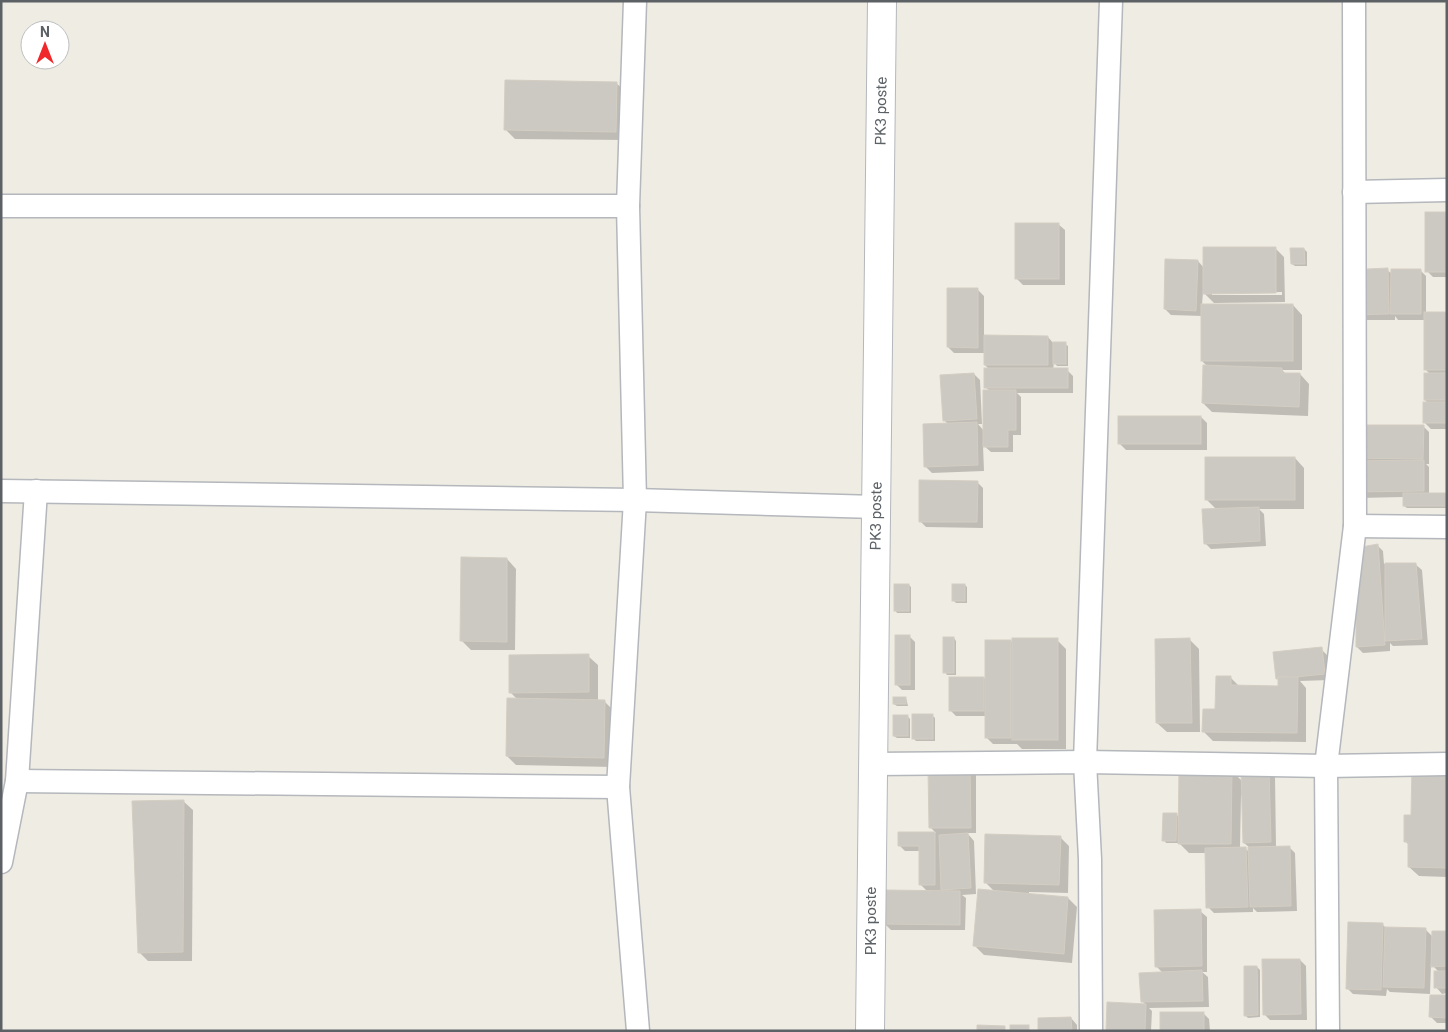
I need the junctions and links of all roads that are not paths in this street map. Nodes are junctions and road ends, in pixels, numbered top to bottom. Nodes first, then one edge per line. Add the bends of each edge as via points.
1 (635, 1) edge
2 (882, 1) edge
3 (1111, 1) edge
4 (1354, 1) edge
5 (1447, 190) edge
6 (1354, 192) junction
7 (1, 206) edge
8 (628, 206) junction
9 (1, 491) edge
10 (36, 491) junction
11 (635, 500) junction
12 (876, 507) junction
13 (1355, 526) junction
14 (1447, 528) edge
15 (1085, 762) junction
16 (872, 764) junction
17 (1447, 764) edge
18 (1326, 766) junction
19 (17, 781) junction
20 (618, 787) junction
21 (1, 862) edge
22 (638, 1031) edge
23 (870, 1031) edge
24 (1090, 1031) edge
25 (1328, 1031) edge

1 - 8 street
2 - 12 street, PK3 poste
3 - 15 street
4 - 6 street
5 - 6 street
6 - 13 street
7 - 8 street
8 - 11 street
9 - 10 street
10 - 11 street
10 - 19 street
11 - 12 street
11 - 20 street
12 - 16 street, PK3 poste
13 - 14 street
13 - 18 street
15 - 16 street
15 - 18 street
15 - 24 street via 1090,859
16 - 23 street, PK3 poste
17 - 18 street
18 - 25 street
19 - 20 street
19 - 21 street
20 - 22 street

